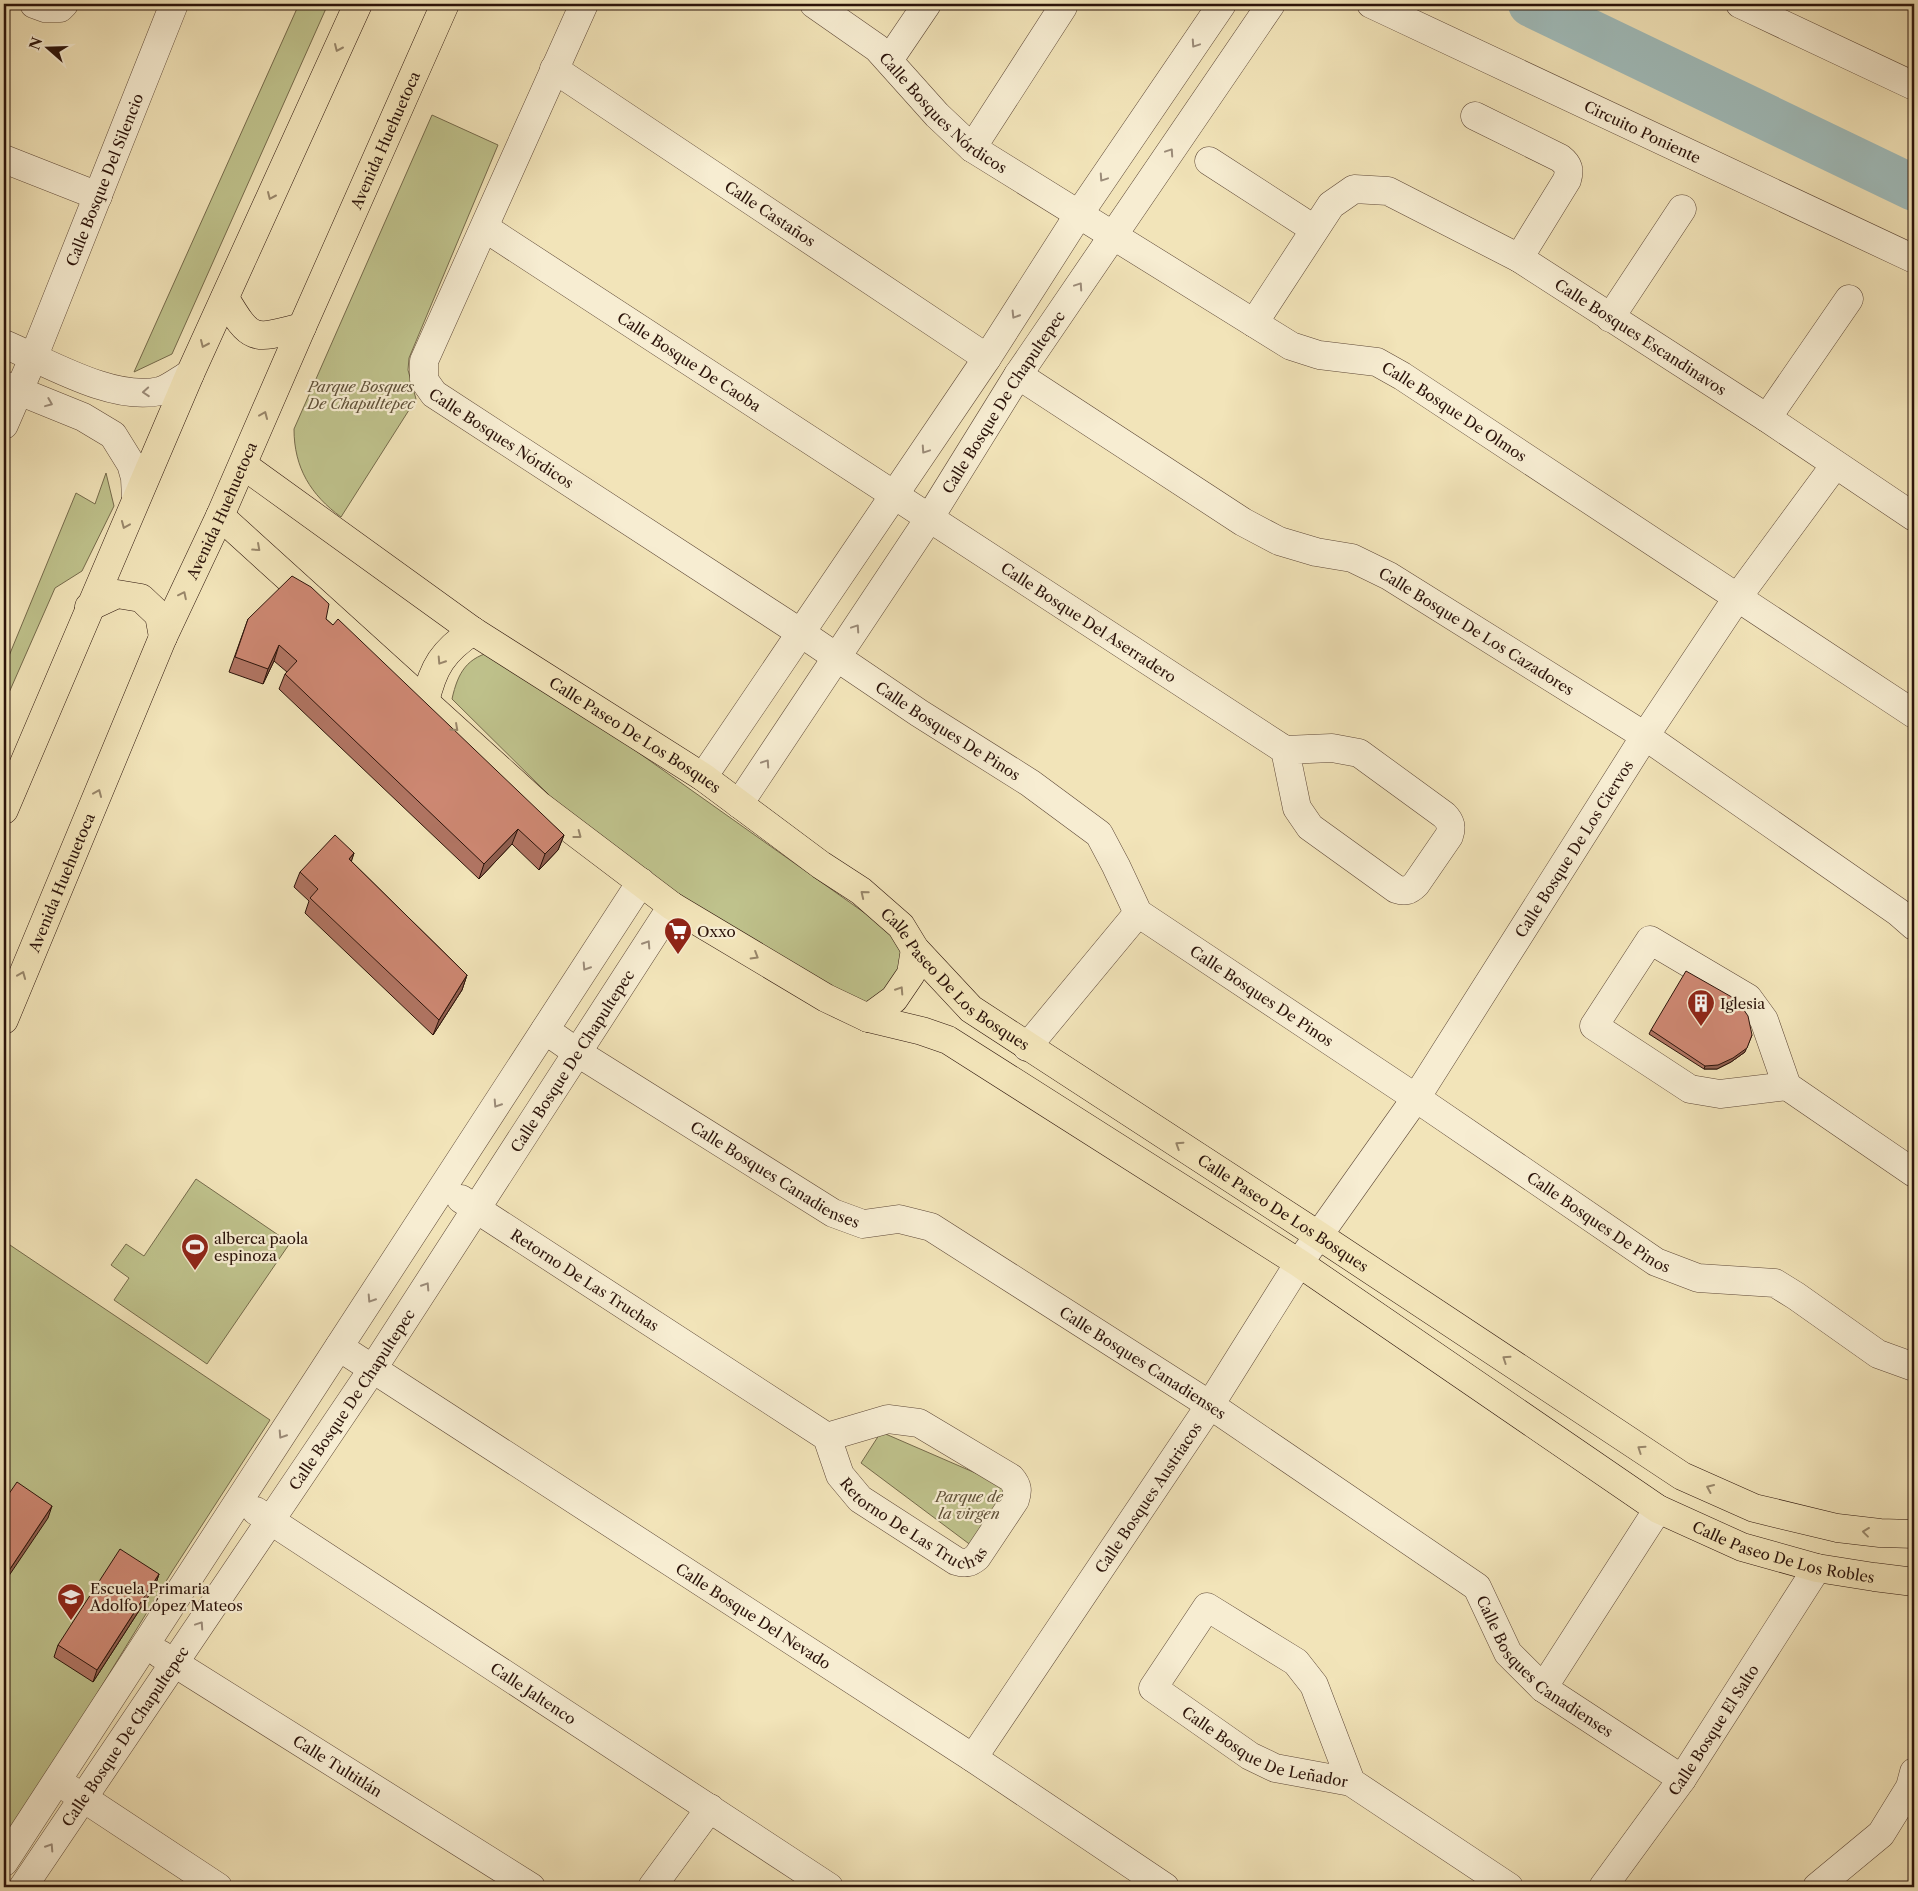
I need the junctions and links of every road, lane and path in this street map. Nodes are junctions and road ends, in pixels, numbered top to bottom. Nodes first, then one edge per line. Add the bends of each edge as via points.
1 (34, 4) edge
2 (64, 4) edge
3 (174, 4) edge
4 (358, 4) edge
5 (445, 4) edge
6 (584, 4) edge
7 (814, 4) edge
8 (927, 4) edge
9 (1222, 4) edge
10 (1271, 4) edge
11 (1371, 4) edge
12 (1740, 4) edge
13 (1062, 7) dead end
14 (889, 60) junction
15 (554, 69) junction
16 (1914, 86) edge
17 (1474, 116) dead end
18 (972, 148) junction
19 (4, 159) edge
20 (1209, 161) dead end
21 (98, 196) junction
22 (1682, 209) dead end
23 (1079, 214) junction
24 (485, 228) junction
25 (1314, 229) junction
26 (1113, 236) junction
27 (1519, 258) junction
28 (1914, 260) edge
29 (225, 298) junction
30 (1850, 299) dead end
31 (1610, 318) junction
32 (1254, 323) junction
33 (302, 327) junction
34 (4, 344) edge
35 (34, 356) junction
36 (987, 358) junction
37 (190, 374) junction
38 (1018, 375) junction
39 (12, 388) edge
40 (1767, 418) junction
41 (4, 425) edge
42 (243, 465) junction
43 (1835, 465) junction
44 (895, 494) junction
45 (136, 499) junction
46 (220, 516) junction
47 (930, 517) junction
48 (1914, 517) edge
49 (1737, 598) junction
50 (89, 607) junction
51 (472, 631) junction
52 (801, 633) junction
53 (163, 637) junction
54 (836, 658) junction
55 (425, 702) junction
56 (1914, 714) edge
57 (1645, 736) junction
58 (1285, 750) junction
59 (703, 777) junction
60 (740, 804) junction
61 (4, 810) edge
62 (640, 882) junction
63 (672, 906) junction
64 (1138, 913) junction
65 (1914, 926) edge
66 (915, 949) junction
67 (868, 1018) junction
68 (4, 1020) edge
69 (546, 1030) junction
70 (1028, 1047) junction
71 (578, 1052) junction
72 (1787, 1086) junction
73 (1416, 1098) junction
74 (1914, 1173) edge
75 (443, 1188) junction
76 (475, 1209) junction
77 (1318, 1235) junction
78 (1299, 1263) junction
79 (339, 1347) junction
80 (1914, 1367) edge
81 (372, 1370) junction
82 (1210, 1405) junction
83 (827, 1438) junction
84 (240, 1500) junction
85 (1658, 1509) junction
86 (270, 1520) junction
87 (1914, 1534) edge
88 (1817, 1568) junction
89 (1914, 1582) edge
90 (146, 1644) junction
91 (174, 1663) junction
92 (1542, 1688) junction
93 (973, 1758) junction
94 (1914, 1772) edge
95 (1682, 1779) junction
96 (56, 1780) junction
97 (1351, 1782) junction
98 (82, 1798) junction
99 (710, 1808) junction
100 (4, 1862) edge
101 (23, 1887) edge
102 (218, 1887) edge
103 (531, 1887) edge
104 (652, 1887) edge
105 (828, 1887) edge
106 (1165, 1887) edge
107 (1509, 1887) edge
108 (1603, 1887) edge
109 (1817, 1887) edge

1 - 2 street via 45,8 60,8
3 - 21 street, Calle Bosque Del Silencio
4 -> 29 main road
5 - 33 main road, Avenida Huehuetoca
6 - 15 street, Calle Bosques Nórdicos
7 - 14 street, Calle Bosques Nórdicos via 871,43
8 - 14 street
9 -> 23 street
26 -> 10 street, Calle Bosque De Chapultepec
11 - 28 street, Circuito Poniente
12 - 16 street
13 - 18 street
14 - 18 street, Calle Bosques Nórdicos via 937,115
15 - 24 street, Calle Bosques Nórdicos
15 - 36 street, Calle Castaños
17 - 27 street via 1567,163 1567,180
18 - 23 street, Calle Bosques Nórdicos
19 - 21 street
20 - 25 street
21 - 35 street, Calle Bosque Del Silencio
22 - 31 street
23 - 26 street, Calle Bosque De Olmos
23 -> 36 street
24 - 44 street, Calle Bosque De Caoba
24 - 52 street, Calle Bosques Nórdicos via 424,361 424,380 434,394
25 - 27 street, Calle Bosques Escandinavos via 1331,205 1354,189 1388,191
25 - 32 street
26 - 32 street, Calle Bosque De Olmos
38 -> 26 street, Calle Bosque De Chapultepec
27 - 31 street, Calle Bosques Escandinavos
29 - 33 main road via 241,324 253,334 268,336
29 -> 37 main road
30 - 40 street
31 - 40 street, Calle Bosques Escandinavos
32 - 49 street, Calle Bosque De Olmos via 1291,346 1319,355 1377,362 1402,376
42 -> 33 main road, Avenida Huehuetoca
34 - 35 street
37 -> 35 street via 161,390 132,393 93,384
35 - 39 street, Calle Bosque Del Silencio
36 -> 44 street
37 - 45 main road
38 - 47 street, Calle Bosque De Chapultepec
38 - 57 street, Calle Bosque De Los Cazadores via 1243,522 1279,541 1352,558 1389,576
39 - 41 street, Calle Bosque Del Silencio
39 -> 45 street via 84,417 113,436 131,464
40 - 43 street, Calle Bosques Escandinavos
42 - 46 main road, Avenida Huehuetoca
42 - 51 main road, Calle Paseo De Los Bosques
43 - 48 street, Calle Bosques Escandinavos
43 - 49 street, Calle Bosque De Los Ciervos
44 - 47 street, Calle Bosque Del Aserradero
44 - 52 street
45 -> 50 main road
53 -> 46 main road, Avenida Huehuetoca
46 -> 55 main road
54 -> 47 street, Calle Bosque De Chapultepec
47 - 58 street, Calle Bosque Del Aserradero
49 - 56 street, Calle Bosque De Olmos
49 - 57 street, Calle Bosque De Los Ciervos
50 - 53 main road via 117,594 141,598 159,615
50 - 61 main road
51 -> 55 main road via 454,643 440,660 430,680
51 - 59 main road, Calle Paseo De Los Bosques
52 - 54 street, Calle Bosques De Pinos
52 - 59 street
68 -> 53 main road, Avenida Huehuetoca
60 -> 54 street, Calle Bosque De Chapultepec
54 - 64 street, Calle Bosques De Pinos via 1030,783 1099,834
55 -> 62 main road via 540,806
57 - 65 street, Calle Bosque De Los Cazadores
57 - 73 street, Calle Bosque De Los Ciervos
58 - 58 street via 1297,808 1310,827 1396,889 1410,890 1449,836 1450,821 1359,753 1332,748
59 - 60 main road, Calle Paseo De Los Bosques
66 -> 60 main road, Calle Paseo De Los Bosques via 901,926 862,891 821,865
62 - 63 main road
62 -> 69 street, Calle Bosque De Chapultepec
63 -> 67 main road via 826,998
71 -> 63 street, Calle Bosque De Chapultepec
64 - 70 street
64 - 73 street, Calle Bosques De Pinos
67 -> 66 main road via 894,999 911,974
66 - 70 main road, Calle Paseo De Los Bosques via 971,1009
67 - 78 main road via 948,1040
69 - 71 street, Calle Bosques Canadienses
69 -> 75 street, Calle Bosque De Chapultepec
77 -> 70 main road, Calle Paseo De Los Bosques
71 - 76 street, Calle Bosque De Chapultepec
71 - 82 street, Calle Bosques Canadienses via 833,1213 863,1224 899,1220 931,1227
72 - 72 street via 1720,1094 1690,1089 1594,1026 1650,940 1748,998 1764,1020
72 - 74 street
73 - 77 street, Calle Bosque De Los Ciervos
73 - 80 street, Calle Bosques De Pinos via 1656,1262 1698,1278 1775,1283 1878,1354
75 - 76 street, Retorno De Las Truchas
75 -> 79 street, Calle Bosque De Chapultepec
81 -> 76 street, Calle Bosque De Chapultepec
76 - 83 street, Retorno De Las Truchas
77 - 78 street, Calle Bosques Austriacos
87 -> 77 main road, Calle Paseo De Los Bosques via 1837,1528 1754,1508 1682,1476
78 - 82 street, Calle Bosques Austriacos
78 - 85 main road
79 - 81 street, Calle Bosque Del Nevado
79 -> 84 street, Calle Bosque De Chapultepec
81 - 86 street, Calle Bosque De Chapultepec
81 - 93 street, Calle Bosque Del Nevado
82 - 92 street, Calle Bosques Canadienses via 1477,1586 1508,1653
82 - 93 street, Calle Bosques Austriacos
83 - 83 street, Retorno De Las Truchas via 840,1475 860,1499 964,1564 977,1557 1018,1492 1011,1478 919,1422 888,1419
84 - 86 street, Calle Jaltenco
84 - 90 street, Calle Bosque De Chapultepec
85 - 88 main road, Calle Paseo De Los Robles via 1742,1547
85 - 92 street
91 -> 86 street, Calle Bosque De Chapultepec
86 - 99 street, Calle Jaltenco
88 - 89 main road, Calle Paseo De Los Robles
88 - 95 street, Calle Bosque El Salto
90 - 91 street, Calle Tultitlán
90 - 96 street, Calle Bosque De Chapultepec
91 - 98 street, Calle Bosque De Chapultepec
91 - 103 street, Calle Tultitlán
92 - 95 street, Calle Bosques Canadienses
93 - 106 street, Calle Bosque Del Nevado
94 - 109 street via 1910,1787 1880,1834
95 - 108 street, Calle Bosque El Salto
96 - 98 street
96 - 100 street, Calle Bosque De Chapultepec
97 - 97 street, Calle Bosque De Leñador via 1275,1768 1250,1756 1153,1688 1207,1608 1296,1662 1314,1685
97 - 107 street
101 -> 98 street, Calle Bosque De Chapultepec
98 - 102 street
99 - 104 street
99 - 105 street, Calle Jaltenco

